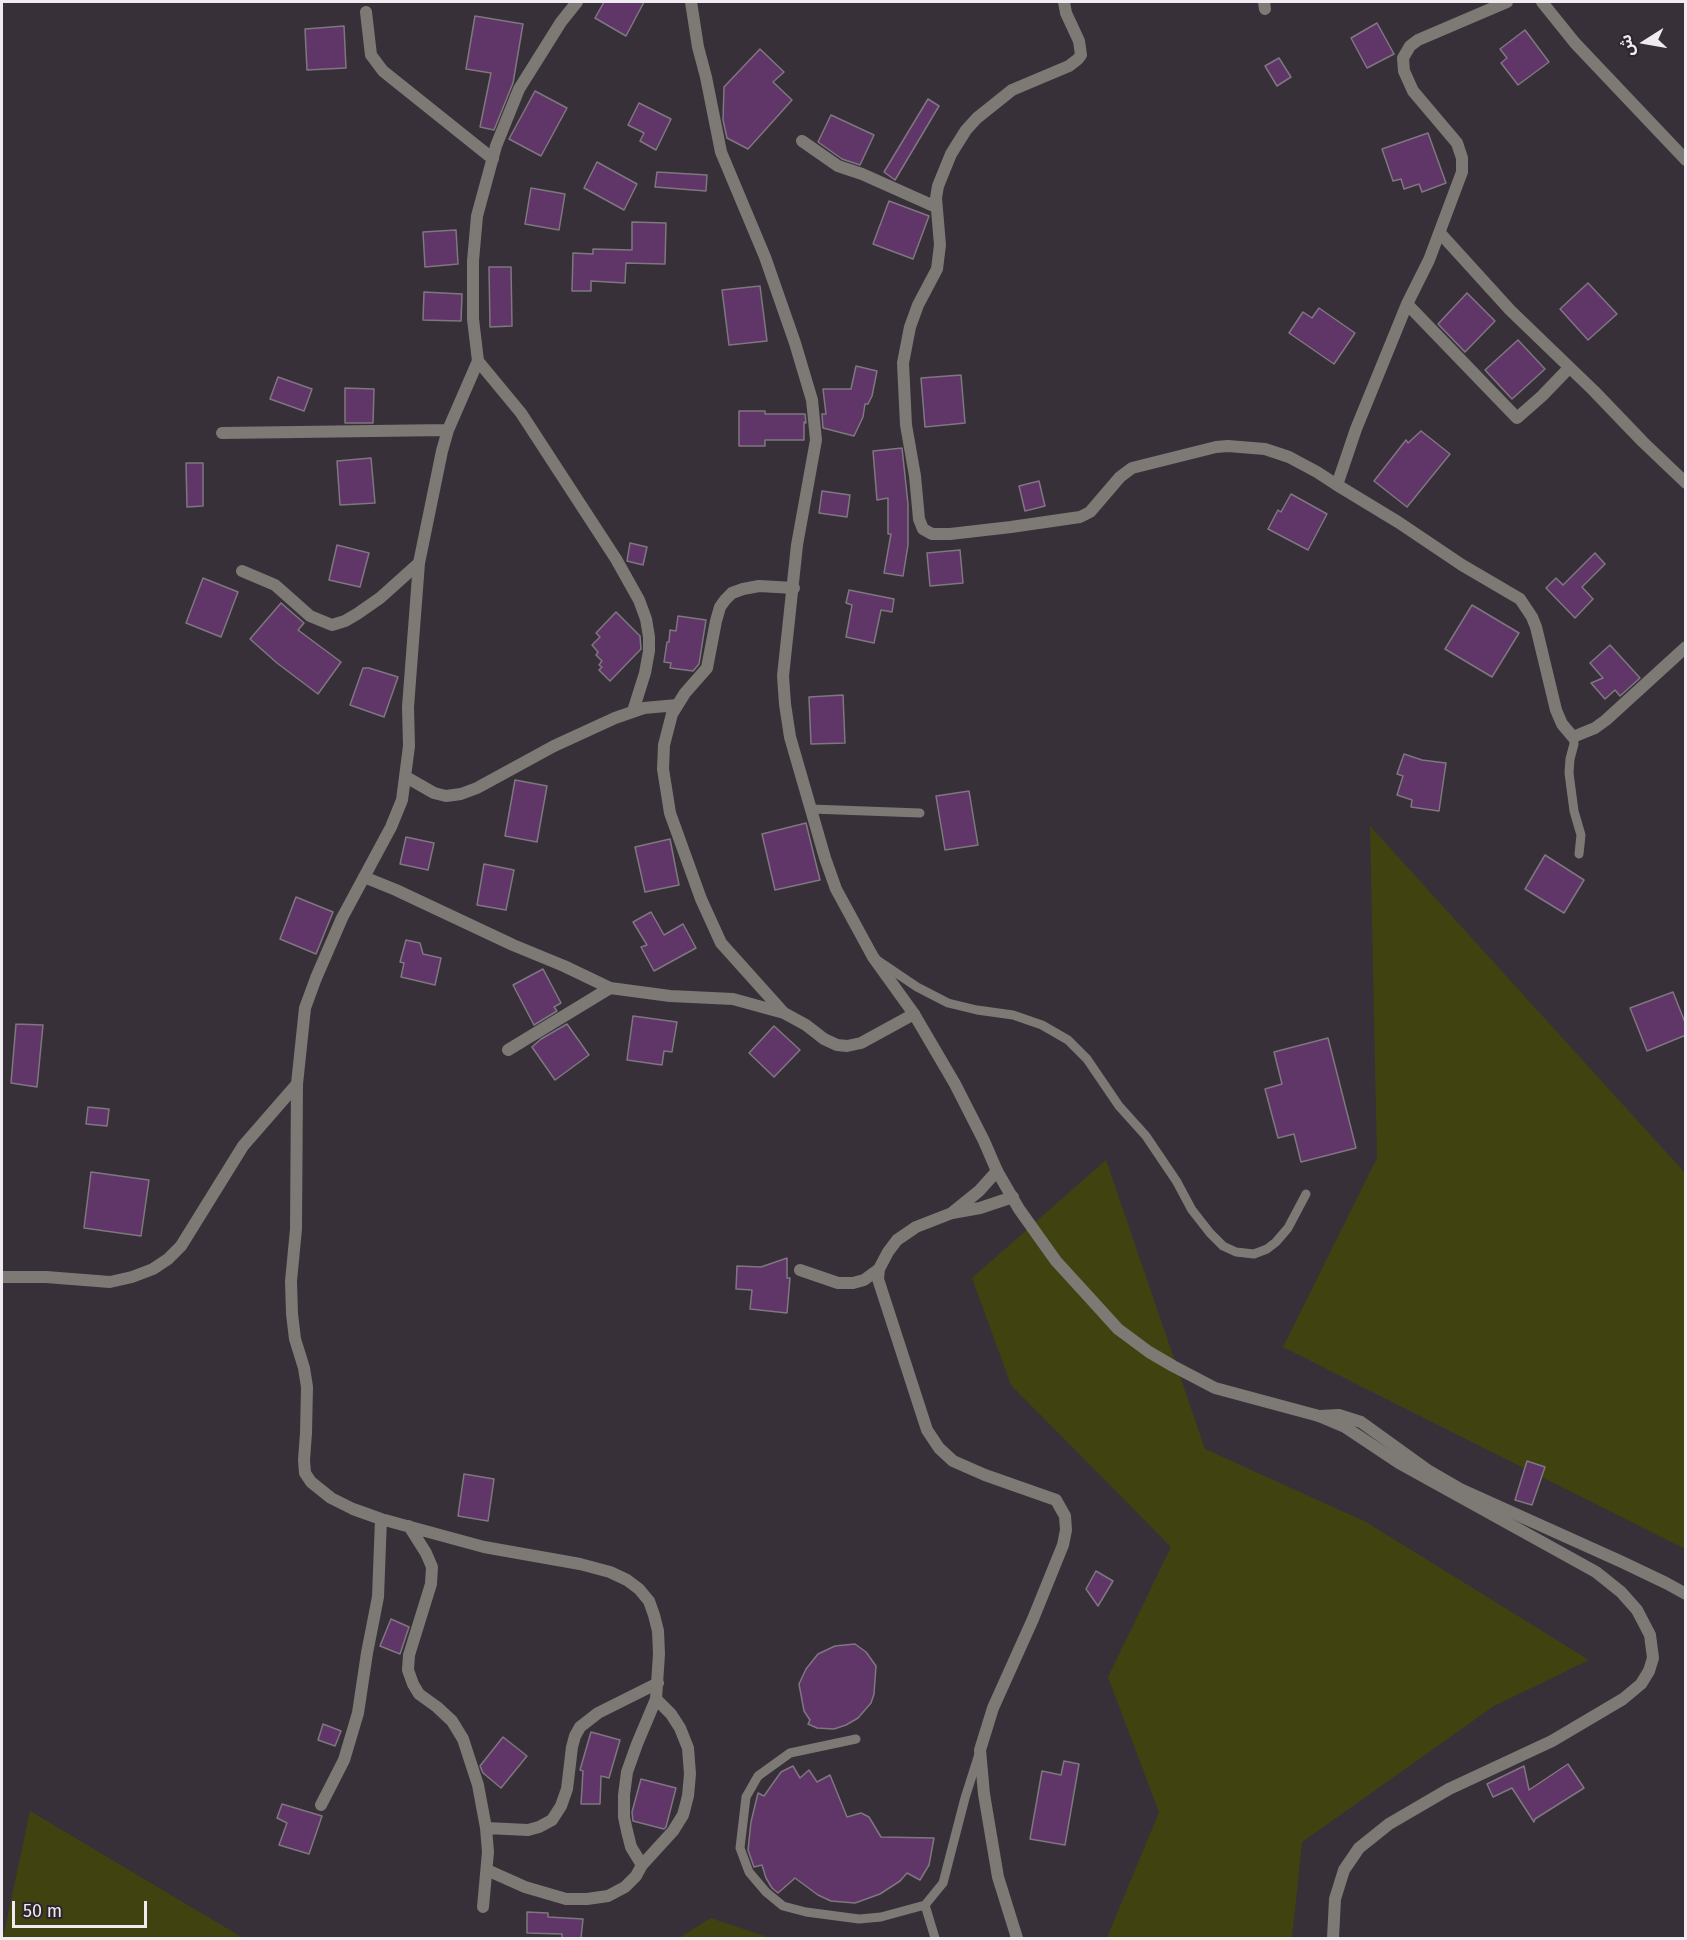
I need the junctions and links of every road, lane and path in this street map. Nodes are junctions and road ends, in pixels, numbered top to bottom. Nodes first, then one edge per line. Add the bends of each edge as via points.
1 (577, 2) edge
2 (691, 2) edge
3 (1064, 2) edge
4 (1507, 2) edge
5 (1542, 2) edge
6 (366, 12) dead end
7 (802, 141) dead end
8 (493, 159) junction
9 (1686, 160) edge
10 (936, 207) junction
11 (1440, 233) junction
12 (1407, 304) junction
13 (478, 361) junction
14 (1569, 368) junction
15 (448, 430) junction
16 (222, 433) dead end
17 (1686, 483) edge
18 (1337, 485) junction
19 (419, 564) junction
20 (242, 571) dead end
21 (794, 588) junction
22 (1686, 647) edge
23 (677, 705) junction
24 (633, 711) junction
25 (1573, 737) junction
26 (406, 777) junction
27 (811, 809) junction
28 (920, 813) dead end
29 (1579, 854) dead end
30 (364, 877) junction
31 (873, 957) junction
32 (610, 988) junction
33 (784, 1013) junction
34 (914, 1014) junction
35 (508, 1050) dead end
36 (297, 1084) junction
37 (997, 1171) junction
38 (1306, 1194) dead end
39 (1012, 1197) junction
40 (952, 1213) junction
41 (879, 1269) junction
42 (800, 1270) dead end
43 (2, 1277) edge
44 (1319, 1416) junction
45 (381, 1520) junction
46 (409, 1527) junction
47 (1686, 1594) edge
48 (658, 1683) junction
49 (656, 1699) junction
50 (856, 1739) dead end
51 (980, 1750) junction
52 (321, 1805) dead end
53 (486, 1828) junction
54 (642, 1865) junction
55 (487, 1870) junction
56 (925, 1905) junction
57 (483, 1907) dead end
58 (935, 1938) edge
59 (1017, 1938) edge
60 (1333, 1938) edge

1 - 8 street via 519,89
2 - 21 street via 721,152 765,257 812,400 816,440 797,545
3 - 10 street via 1081,55 1074,63 1012,90 977,118 942,173
4 - 11 street via 1418,40 1403,58 1413,91 1456,143 1462,158 1462,172
5 - 9 street via 1575,43
6 - 8 street via 371,55 383,71
7 - 10 street via 838,166
8 - 13 street via 477,216 473,261
10 - 18 street via 940,245 937,269 910,327 903,363 906,425 920,522 926,532 950,534 1080,517 1090,512 1132,468 1216,447 1265,449
11 - 12 street
11 - 14 street
12 - 14 street via 1517,418
12 - 18 street
13 - 15 street
13 - 24 street via 520,412 639,600 646,619 649,651
14 - 17 street
15 - 16 street
15 - 19 street
18 - 25 street via 1509,591 1525,605 1536,627 1556,710
19 - 20 street via 357,614 332,624 310,616 275,585
19 - 26 street
21 - 23 street via 759,586 732,593 725,600 716,621 707,668
21 - 27 street via 783,676 785,704 790,737
22 - 25 street via 1606,720
23 - 24 street
23 - 33 street via 664,745 663,769 670,813 720,943
24 - 26 street via 461,794 434,793
25 - 29 lane via 1569,773 1581,835
26 - 30 street via 395,818
27 - 28 lane
27 - 31 street via 836,889
30 - 32 street
30 - 36 street via 342,918 305,1008
31 - 34 street
31 - 38 lane via 948,1003 1013,1015 1068,1040 1146,1136 1192,1210 1224,1246 1254,1254 1267,1249 1288,1228
32 - 33 street via 733,999
32 - 35 street
33 - 34 street via 824,1039 847,1046 876,1036
34 - 37 street via 955,1084
36 - 43 street via 243,1146 181,1246 153,1269 110,1281
36 - 45 street via 296,1229 291,1281 295,1340 307,1387 305,1473 332,1498
37 - 39 street
37 - 40 street
39 - 40 street
39 - 44 street via 1056,1261 1118,1329 1149,1352 1215,1388
40 - 41 street via 916,1227 897,1240
41 - 42 street via 853,1283 838,1283
41 - 51 street via 880,1287 927,1430 939,1448 953,1461 1056,1500 1065,1516 1063,1545 993,1708
44 - 47 street via 1339,1415 1361,1422 1460,1489
44 - 60 street via 1346,1427 1399,1463 1596,1572 1637,1610 1653,1644 1650,1671 1623,1699 1552,1741 1449,1789 1389,1824 1359,1848 1344,1870 1335,1899
45 - 46 street
45 - 52 street via 378,1597 358,1713 344,1760
46 - 48 street via 484,1547 580,1564 627,1580 649,1600 654,1615
46 - 53 street via 426,1553 432,1576 408,1670 419,1694 452,1721 463,1739 478,1785
48 - 49 street
48 - 53 street via 598,1713 580,1727 572,1747 567,1789 552,1820 528,1830
49 - 54 street via 636,1744 624,1795 631,1847
49 - 54 street via 680,1728 688,1748 690,1774 683,1815
50 - 56 lane via 789,1753 758,1776 746,1797 742,1822 740,1848 749,1872 783,1906 806,1912 859,1919
51 - 56 lane via 943,1883
51 - 59 street via 998,1877
53 - 55 street
54 - 55 street via 626,1887 608,1896 587,1899 544,1894
55 - 57 street
56 - 58 lane

